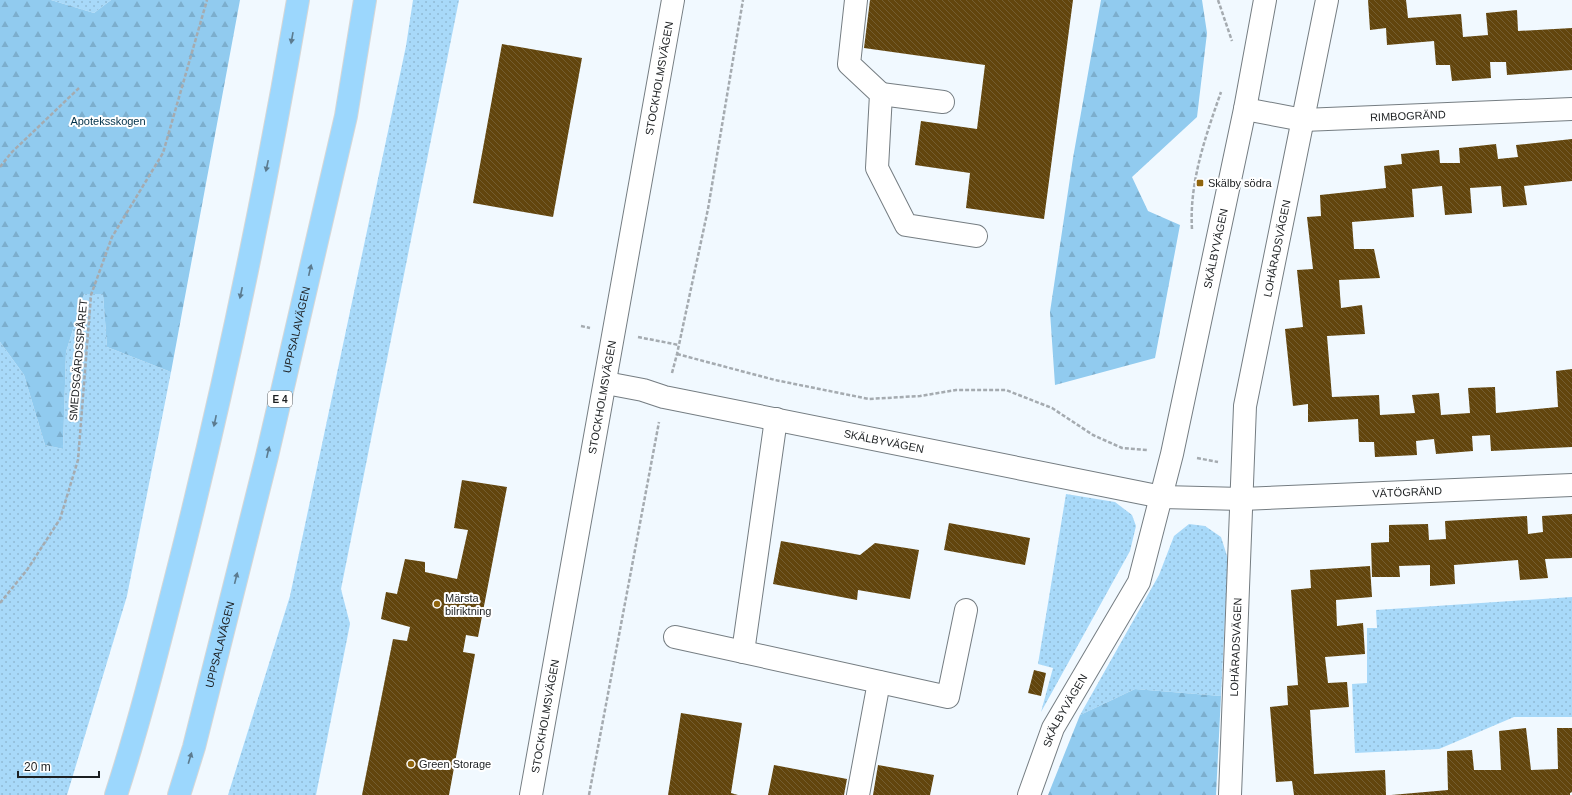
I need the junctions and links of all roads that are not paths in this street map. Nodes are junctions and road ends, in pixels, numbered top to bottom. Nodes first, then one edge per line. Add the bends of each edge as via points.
1 (298, 0) edge
2 (365, 0) edge
3 (673, 0) edge
4 (856, 0) edge
5 (1265, 0) edge
6 (1327, 0) edge
7 (881, 94) junction
8 (943, 102) dead end
9 (1572, 109) edge
10 (1245, 110) junction
11 (1303, 120) junction
12 (976, 236) dead end
13 (606, 383) junction
14 (776, 420) junction
15 (1572, 485) edge
16 (1162, 497) junction
17 (1242, 499) junction
18 (966, 610) dead end
19 (675, 637) dead end
20 (743, 652) junction
21 (879, 682) junction
22 (116, 795) edge
23 (179, 795) edge
24 (532, 795) edge
25 (858, 795) edge
26 (1029, 795) edge
27 (1230, 795) edge

1 -> 22 highway via 281,100 211,442 138,730
23 -> 2 highway, UPPSALAVÄGEN / E 4 via 196,739 267,456 346,116
3 - 13 street, STOCKHOLMSVÄGEN
4 - 7 street via 849,64
5 - 10 street, SKÄLBYVÄGEN
6 - 11 street, LOHÄRADSVÄGEN
7 - 8 street
7 - 12 street via 877,168 906,225
9 - 11 street, RIMBOGRÄND
10 - 11 street, RIMBOGRÄND
10 - 16 street, SKÄLBYVÄGEN
11 - 17 street, LOHÄRADSVÄGEN via 1245,406
13 - 14 street, SKÄLBYVÄGEN
13 - 24 street, STOCKHOLMSVÄGEN
14 - 16 street, SKÄLBYVÄGEN
14 - 20 street
15 - 17 street, VÄTÖGRÄND
16 - 17 street
16 - 26 street, SKÄLBYVÄGEN via 1139,582 1053,728
17 - 27 street, LOHÄRADSVÄGEN
18 - 21 street via 948,697
19 - 20 street
20 - 21 street
21 - 25 street

